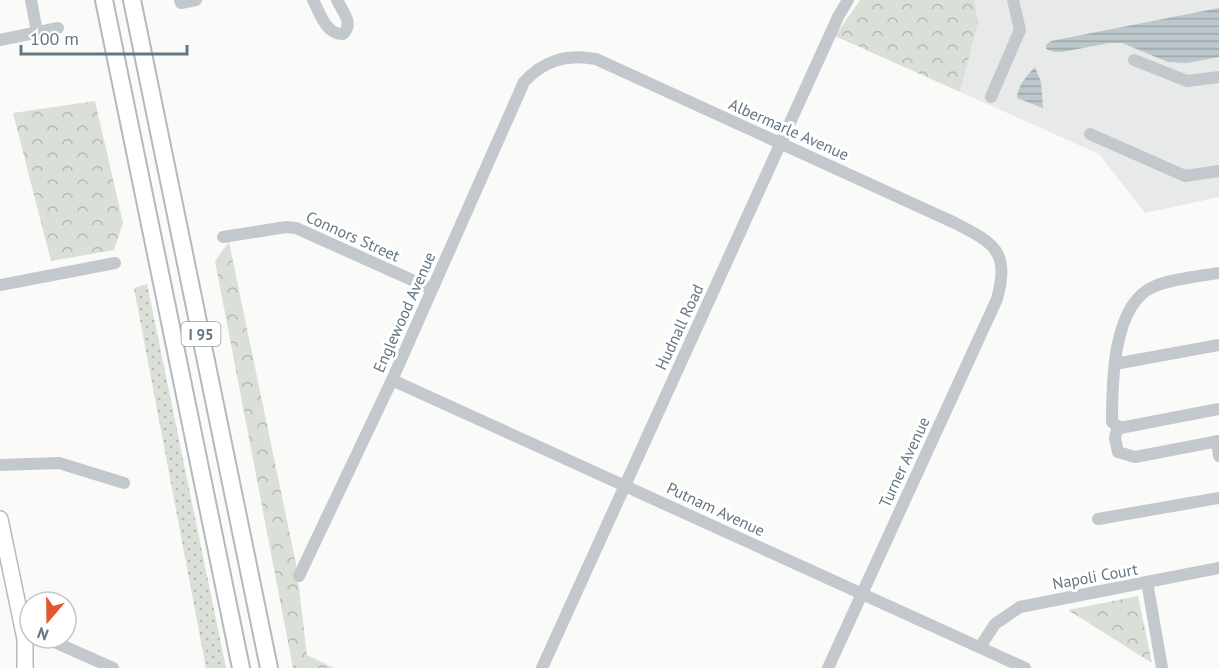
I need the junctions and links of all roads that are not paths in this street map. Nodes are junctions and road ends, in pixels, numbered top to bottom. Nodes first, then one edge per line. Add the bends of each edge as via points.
1 (31, 0) edge
2 (104, 0) edge
3 (132, 0) edge
4 (196, 0) edge
5 (313, 0) edge
6 (337, 0) edge
7 (848, 0) edge
8 (1013, 0) edge
9 (181, 2) edge
10 (58, 28) dead end
11 (38, 32) junction
12 (0, 40) edge
13 (1134, 60) dead end
14 (544, 64) joint
15 (1219, 76) edge
16 (991, 97) dead end
17 (1090, 134) dead end
18 (781, 144) junction
19 (1219, 171) edge
20 (223, 237) dead end
21 (115, 263) dead end
22 (1002, 267) joint
23 (1219, 273) edge
24 (0, 285) edge
25 (432, 289) junction
26 (1219, 345) edge
27 (1115, 364) junction
28 (393, 380) junction
29 (1219, 409) edge
30 (1118, 426) junction
31 (1218, 441) edge
32 (1219, 456) edge
33 (0, 465) edge
34 (124, 483) dead end
35 (625, 486) junction
36 (1219, 498) edge
37 (0, 519) edge
38 (1098, 519) dead end
39 (1219, 568) edge
40 (298, 576) dead end
41 (1147, 582) junction
42 (862, 593) junction
43 (18, 605) edge
44 (980, 647) junction
45 (25, 650) edge
46 (72, 650) edge
47 (25, 668) edge
48 (113, 668) edge
49 (241, 668) edge
50 (269, 668) edge
51 (542, 668) edge
52 (828, 668) edge
53 (1025, 668) edge
54 (1162, 668) edge

1 - 11 street
2 - 49 highway, I 95
3 - 50 highway, I 95
4 - 9 street
5 - 6 street via 335,35 348,30
7 - 18 street, Hudnall Road
8 - 16 street via 1020,30
10 - 11 street
11 - 12 street
13 - 15 street via 1187,81
14 - 18 street, Albermarle Avenue via 567,57 596,59
14 - 25 street, Englewood Avenue via 524,82
17 - 19 street via 1185,176
18 - 22 street, Albermarle Avenue via 985,238 999,255
18 - 35 street, Hudnall Road
20 - 25 street, Connors Street via 296,228
21 - 24 street
22 - 42 street, Turner Avenue via 996,298
23 - 27 street via 1155,285 1140,296 1119,338
25 - 28 street, Englewood Avenue
26 - 27 street
27 - 30 street via 1112,422
28 - 35 street, Putnam Avenue
28 - 40 street, Englewood Avenue
29 - 30 street
30 - 31 street via 1118,452 1135,457
31 - 32 street
33 - 34 street via 58,463
35 - 42 street, Putnam Avenue
35 - 51 street, Hudnall Road
36 - 38 street
37 - 43 main road
39 - 41 street
41 - 44 street, Napoli Court via 1020,607 995,624
41 - 54 street, Napoli Court
42 - 44 street, Putnam Avenue
42 - 52 street, Turner Avenue
44 - 53 street, Putnam Avenue
45 - 47 main road
46 - 48 street

